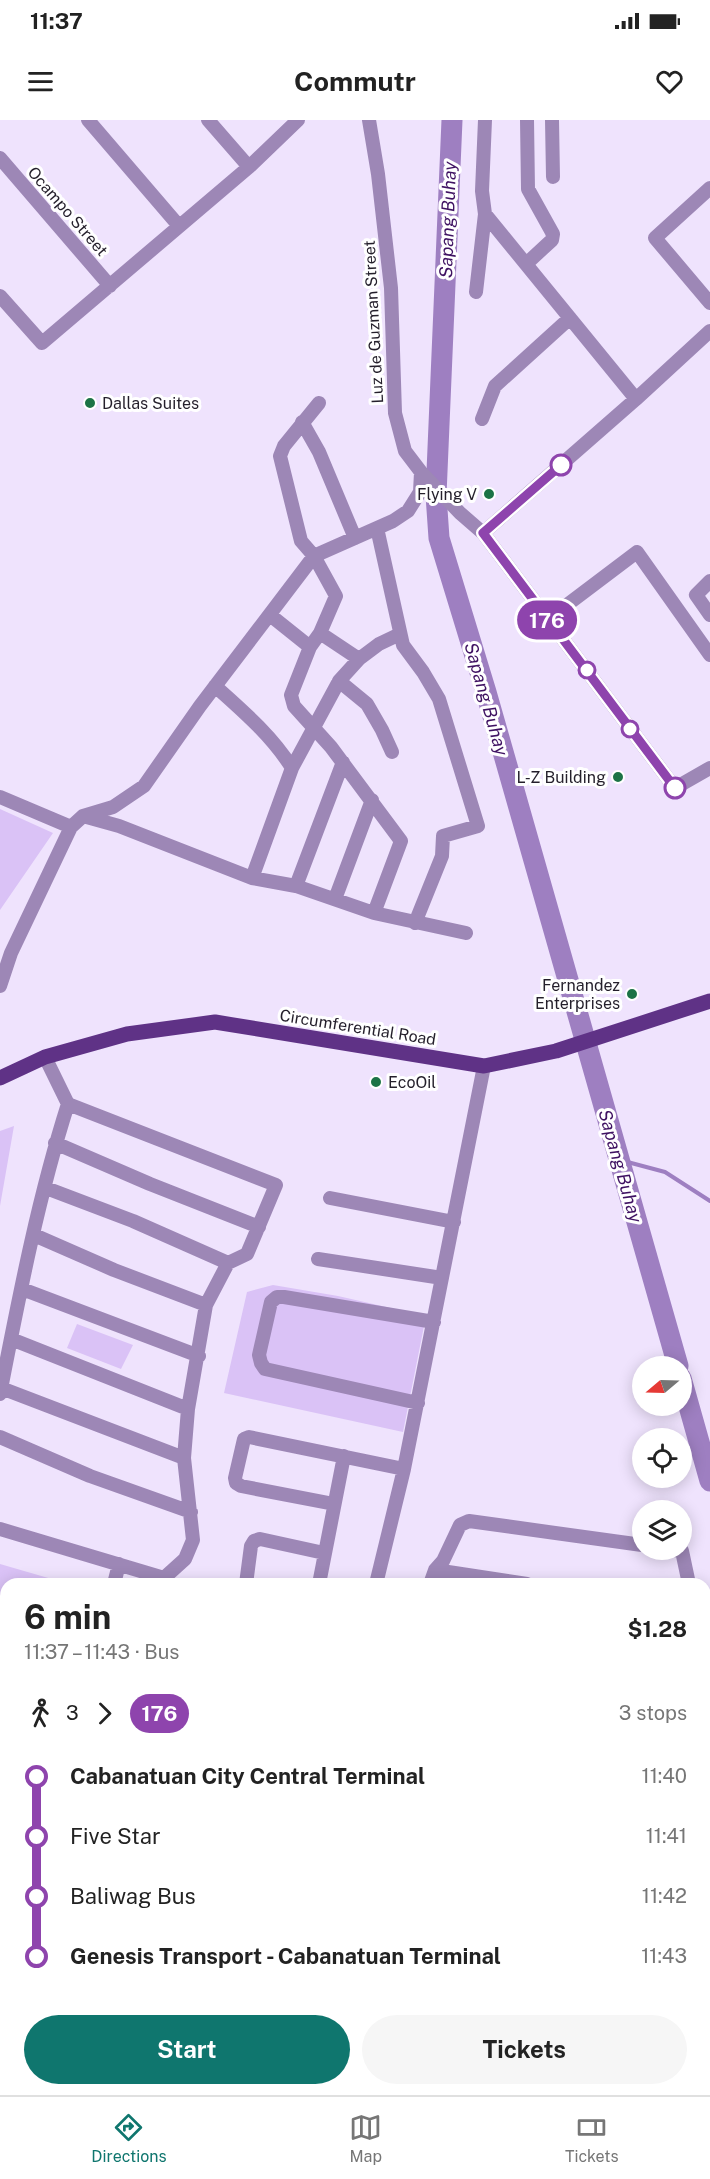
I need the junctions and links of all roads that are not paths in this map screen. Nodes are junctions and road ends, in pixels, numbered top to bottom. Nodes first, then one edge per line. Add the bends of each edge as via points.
1 (88, 120) edge
2 (208, 120) edge
3 (298, 120) edge
4 (369, 120) edge
5 (485, 120) edge
6 (527, 120) edge
7 (552, 120) edge
8 (0, 158) edge
9 (249, 167) junction
10 (553, 177) dead end
11 (710, 188) edge
12 (485, 214) junction
13 (179, 226) junction
14 (526, 264) junction
15 (110, 286) junction
16 (476, 292) dead end
17 (0, 296) edge
18 (710, 303) edge
19 (570, 318) junction
20 (710, 331) edge
21 (636, 399) junction
22 (319, 403) dead end
23 (482, 419) dead end
24 (302, 422) junction
25 (425, 476) junction
26 (377, 528) junction
27 (483, 533) junction
28 (355, 538) junction
29 (314, 556) junction
30 (710, 580) edge
31 (270, 615) junction
32 (710, 615) edge
33 (547, 620) junction
34 (320, 633) junction
35 (400, 634) junction
36 (310, 647) junction
37 (710, 655) edge
38 (359, 659) junction
39 (339, 681) junction
40 (215, 686) junction
41 (312, 728) junction
42 (392, 752) dead end
43 (343, 762) junction
44 (292, 768) junction
45 (710, 768) edge
46 (0, 797) edge
47 (372, 800) junction
48 (83, 816) junction
49 (71, 827) junction
50 (252, 878) junction
51 (296, 886) junction
52 (335, 899) junction
53 (374, 913) junction
54 (415, 923) junction
55 (466, 933) dead end
56 (0, 986) edge
57 (710, 1001) edge
58 (45, 1058) junction
59 (484, 1066) junction
60 (0, 1078) edge
61 (68, 1104) junction
62 (56, 1143) junction
63 (45, 1188) junction
64 (330, 1198) dead end
65 (454, 1221) junction
66 (259, 1227) junction
67 (34, 1235) junction
68 (318, 1259) dead end
69 (228, 1263) junction
70 (442, 1278) junction
71 (22, 1289) junction
72 (206, 1305) junction
73 (434, 1322) junction
74 (11, 1340) junction
75 (199, 1356) junction
76 (1, 1391) edge
77 (418, 1402) junction
78 (188, 1409) junction
79 (0, 1437) edge
80 (344, 1456) junction
81 (184, 1458) junction
82 (404, 1469) junction
83 (334, 1504) junction
84 (191, 1512) junction
85 (0, 1530) edge
86 (632, 1544) edge
87 (324, 1553) junction
88 (684, 1560) edge
89 (118, 1564) junction
90 (435, 1570) junction
91 (115, 1578) edge
92 (156, 1578) edge
93 (167, 1578) edge
94 (247, 1578) edge
95 (320, 1578) edge
96 (377, 1578) edge
97 (432, 1578) edge
98 (488, 1578) edge
99 (688, 1578) edge

1 - 13 street
2 - 9 street
3 - 9 street
4 - 25 street, Luz de Guzman Street via 391,288 394,413 405,451
5 - 12 street
6 - 14 street via 528,189 553,234 552,240
7 - 10 street
8 - 15 street, Ocampo Street
9 - 13 street
11 - 18 street via 655,238
12 - 14 street
12 - 16 street
13 - 15 street
14 - 19 street
15 - 17 street via 42,343
19 - 21 street
19 - 23 street via 495,386
20 - 21 street
21 - 27 street
22 - 24 street
24 - 28 street
24 - 29 street via 280,456 301,541
25 - 26 street via 408,511
25 - 27 street
26 - 28 street
26 - 35 street
27 - 33 street
28 - 29 street
29 - 31 street
29 - 34 street via 336,596
30 - 32 street via 696,596
31 - 36 street
31 - 40 street
33 - 37 street via 637,552
33 - 45 street via 675,788
34 - 36 street
34 - 38 street
35 - 38 street
35 - 54 street via 403,645 439,699 478,826 443,836 442,856
36 - 41 street via 291,695 294,706
38 - 39 street
39 - 41 street
39 - 42 street via 367,704
40 - 44 street via 281,750
40 - 48 street via 144,786 113,807
41 - 43 street
41 - 44 street
43 - 47 street
43 - 51 street
44 - 50 street
46 - 49 street
47 - 52 street
47 - 53 street via 401,841
48 - 49 street
48 - 50 street via 119,826
49 - 56 street via 11,953
50 - 51 street
51 - 52 street
52 - 53 street
53 - 54 street
54 - 55 street
57 - 59 main road, Circumferential Road via 556,1051
58 - 59 main road, Circumferential Road via 128,1034 215,1022
58 - 60 main road, Circumferential Road
58 - 61 street
59 - 65 street
61 - 62 street
61 - 66 street via 276,1185
62 - 63 street
62 - 66 street
63 - 67 street
63 - 69 street
64 - 65 street
65 - 70 street
66 - 69 street via 248,1254
67 - 71 street
67 - 72 street
68 - 70 street
69 - 72 street
70 - 73 street
71 - 74 street
71 - 75 street
72 - 75 street
73 - 77 street
73 - 77 street via 277,1297 271,1302 259,1355 265,1369
74 - 76 street
74 - 78 street
75 - 78 street
76 - 81 street
77 - 82 street
78 - 81 street
79 - 84 street via 90,1476
80 - 82 street
80 - 83 street
80 - 83 street via 249,1437 242,1443 236,1483 240,1486
81 - 84 street
82 - 96 street
83 - 87 street
84 - 93 street via 193,1540 185,1559
85 - 89 street
86 - 90 street via 469,1521 460,1525
87 - 94 street via 260,1539 251,1545
87 - 95 street
88 - 99 street
89 - 91 street
89 - 92 street
90 - 97 street
90 - 98 street

